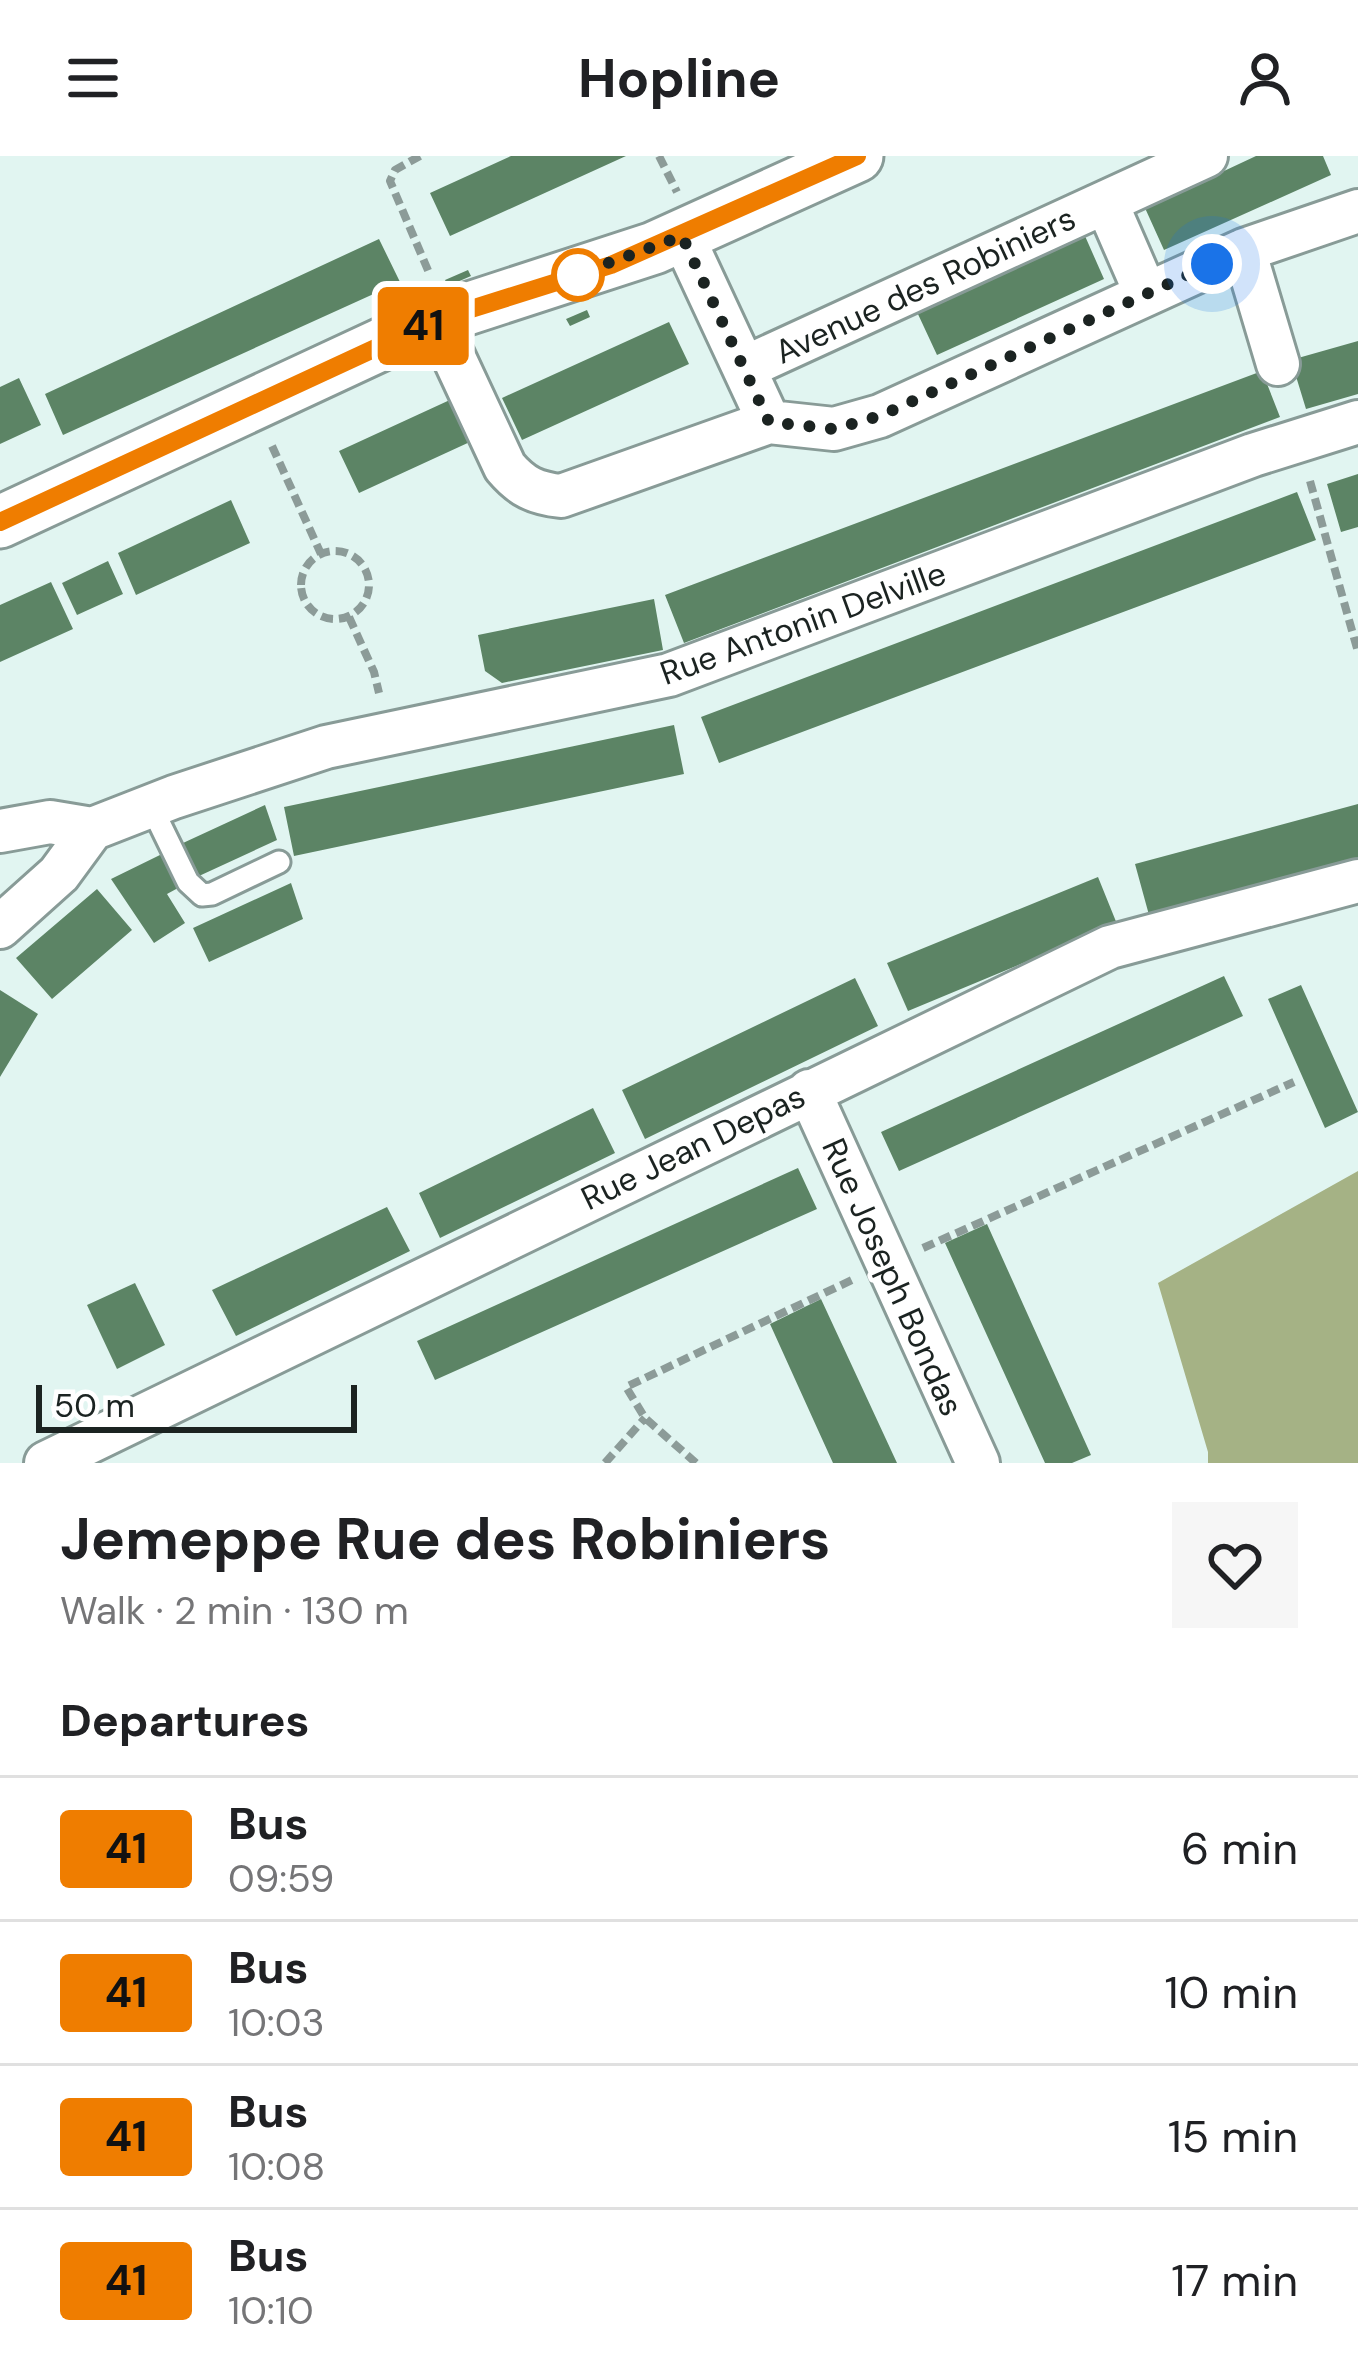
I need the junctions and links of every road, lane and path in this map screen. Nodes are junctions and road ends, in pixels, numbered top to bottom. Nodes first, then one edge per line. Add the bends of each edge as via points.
1 (420, 156) edge
2 (856, 156) edge
3 (1206, 156) edge
4 (1106, 202) junction
5 (1358, 211) edge
6 (682, 236) junction
7 (1244, 250) junction
8 (1146, 294) junction
9 (442, 318) junction
10 (1278, 364) dead end
11 (744, 368) junction
12 (253, 404) junction
13 (769, 422) junction
14 (1358, 422) edge
15 (1299, 439) junction
16 (0, 522) edge
17 (321, 554) junction
18 (349, 617) junction
19 (1358, 652) edge
20 (374, 672) dead end
21 (152, 806) junction
22 (92, 829) junction
23 (0, 831) edge
24 (279, 862) dead end
25 (1358, 880) edge
26 (0, 927) edge
27 (809, 1091) junction
28 (645, 1418) dead end
29 (46, 1463) edge
30 (605, 1463) edge
31 (978, 1463) edge

1 - 9 path via 390,181
2 - 6 street
3 - 4 street, Avenue des Robiniers
4 - 8 street, Avenue des Robiniers
4 - 11 street, Avenue des Robiniers
5 - 7 street, Avenue des Robiniers
6 - 9 street
6 - 11 street, Avenue des Robiniers
7 - 8 street, Avenue des Robiniers
7 - 10 street
8 - 13 street, Avenue des Robiniers via 880,416 834,429
9 - 12 street
9 - 13 street, Avenue des Robiniers via 506,467 539,494 561,496
11 - 13 street, Avenue des Robiniers
12 - 16 street
12 - 17 path
14 - 15 street, Rue Antonin Delville
15 - 19 path
15 - 21 street, Rue Antonin Delville via 669,675 326,747
17 - 18 path via 302,577 304,598 317,615
17 - 18 path via 354,556 367,573 364,603
18 - 20 path
21 - 22 street, Rue Antonin Delville
21 - 24 lane via 202,895
22 - 23 street via 50,823
22 - 26 street via 59,874
25 - 27 street, Rue Jean Depas via 1110,947
27 - 29 street, Rue Jean Depas
27 - 31 street, Rue Joseph Bondas
28 - 30 path

